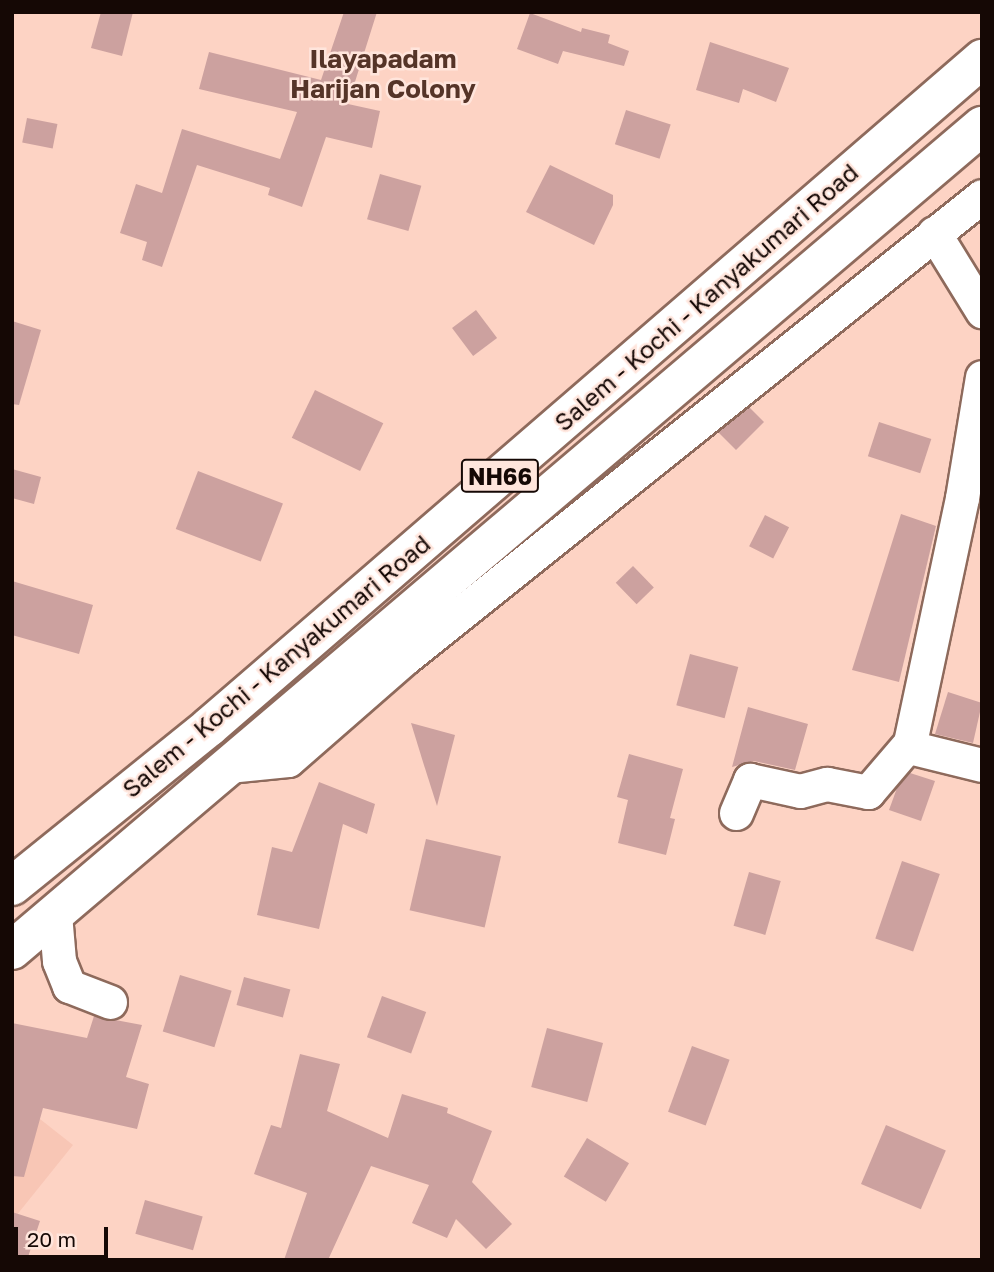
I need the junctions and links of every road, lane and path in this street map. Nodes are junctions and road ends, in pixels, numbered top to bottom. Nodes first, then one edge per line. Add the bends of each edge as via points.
1 (982, 59) edge
2 (982, 126) edge
3 (982, 196) edge
4 (934, 233) junction
5 (982, 311) edge
6 (982, 377) edge
7 (909, 744) junction
8 (982, 765) edge
9 (228, 766) junction
10 (736, 813) dead end
11 (16, 879) edge
12 (55, 914) junction
13 (12, 950) edge
14 (110, 1002) dead end

1 - 11 highway, Salem - Kochi - Kanyakumari Road / NH66 via 209,727
2 - 9 highway, Salem - Kochi - Kanyakumari Road / NH66
3 - 4 street
4 - 5 street
4 - 9 street via 405,658 288,760
6 - 7 street via 962,498
7 - 8 street
7 - 10 street via 868,792 827,784 800,791 750,780
9 - 12 highway, Salem - Kochi - Kanyakumari Road / NH66
12 - 13 highway, Salem - Kochi - Kanyakumari Road / NH66
12 - 14 street via 59,961 69,986

